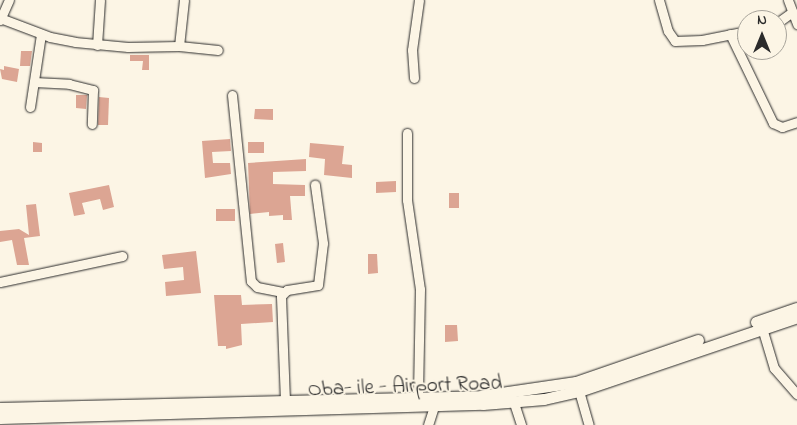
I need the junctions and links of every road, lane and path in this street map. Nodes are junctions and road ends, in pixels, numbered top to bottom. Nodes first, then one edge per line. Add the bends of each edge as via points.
1 (9, 0) edge
2 (100, 0) edge
3 (184, 0) edge
4 (419, 0) edge
5 (659, 0) edge
6 (788, 0) edge
7 (794, 10) edge
8 (0, 19) edge
9 (797, 24) edge
10 (737, 33) edge
11 (41, 34) junction
12 (730, 34) junction
13 (97, 44) junction
14 (179, 46) junction
15 (218, 50) dead end
16 (414, 78) dead end
17 (34, 82) junction
18 (232, 95) dead end
19 (30, 107) dead end
20 (797, 122) edge
21 (92, 124) dead end
22 (407, 133) dead end
23 (315, 185) dead end
24 (122, 256) dead end
25 (0, 282) edge
26 (283, 292) junction
27 (797, 308) edge
28 (797, 316) edge
29 (775, 320) junction
30 (762, 328) junction
31 (579, 390) junction
32 (797, 394) edge
33 (418, 398) junction
34 (285, 401) junction
35 (514, 403) junction
36 (434, 406) junction
37 (0, 408) edge
38 (179, 408) junction
39 (0, 418) edge
40 (428, 425) edge
41 (521, 425) edge
42 (590, 425) edge

1 - 8 street
2 - 13 street
3 - 14 street
4 - 16 street via 412,50
5 - 12 street via 668,31 675,41
6 - 7 street
7 - 9 street
8 - 11 street
10 - 12 street
11 - 13 street
11 - 17 street
12 - 20 street via 773,123 782,127
13 - 14 street
14 - 15 street
17 - 19 street
17 - 21 street via 69,84 93,90
18 - 26 street via 250,281 257,287
22 - 33 street via 407,200 420,289
23 - 26 street via 323,244 318,285
24 - 25 street
26 - 34 street
27 - 29 main road, Oba- ile - Airport Road
28 - 29 main road, Oba- ile - Airport Road
29 - 30 main road, Oba- ile - Airport Road
29 - 33 main road, Oba- ile - Airport Road via 576,382 511,393
30 - 31 main road, Oba- ile - Airport Road
30 - 32 street via 774,368
31 - 35 main road, Oba- ile - Airport Road
31 - 42 street
33 - 34 main road, Oba- ile - Airport Road
34 - 38 main road, Oba- ile - Airport Road
35 - 36 main road, Oba- ile - Airport Road
35 - 41 street
36 - 38 main road, Oba- ile - Airport Road
36 - 40 street
37 - 38 main road, Oba- ile - Airport Road
38 - 39 main road, Oba- ile - Airport Road

